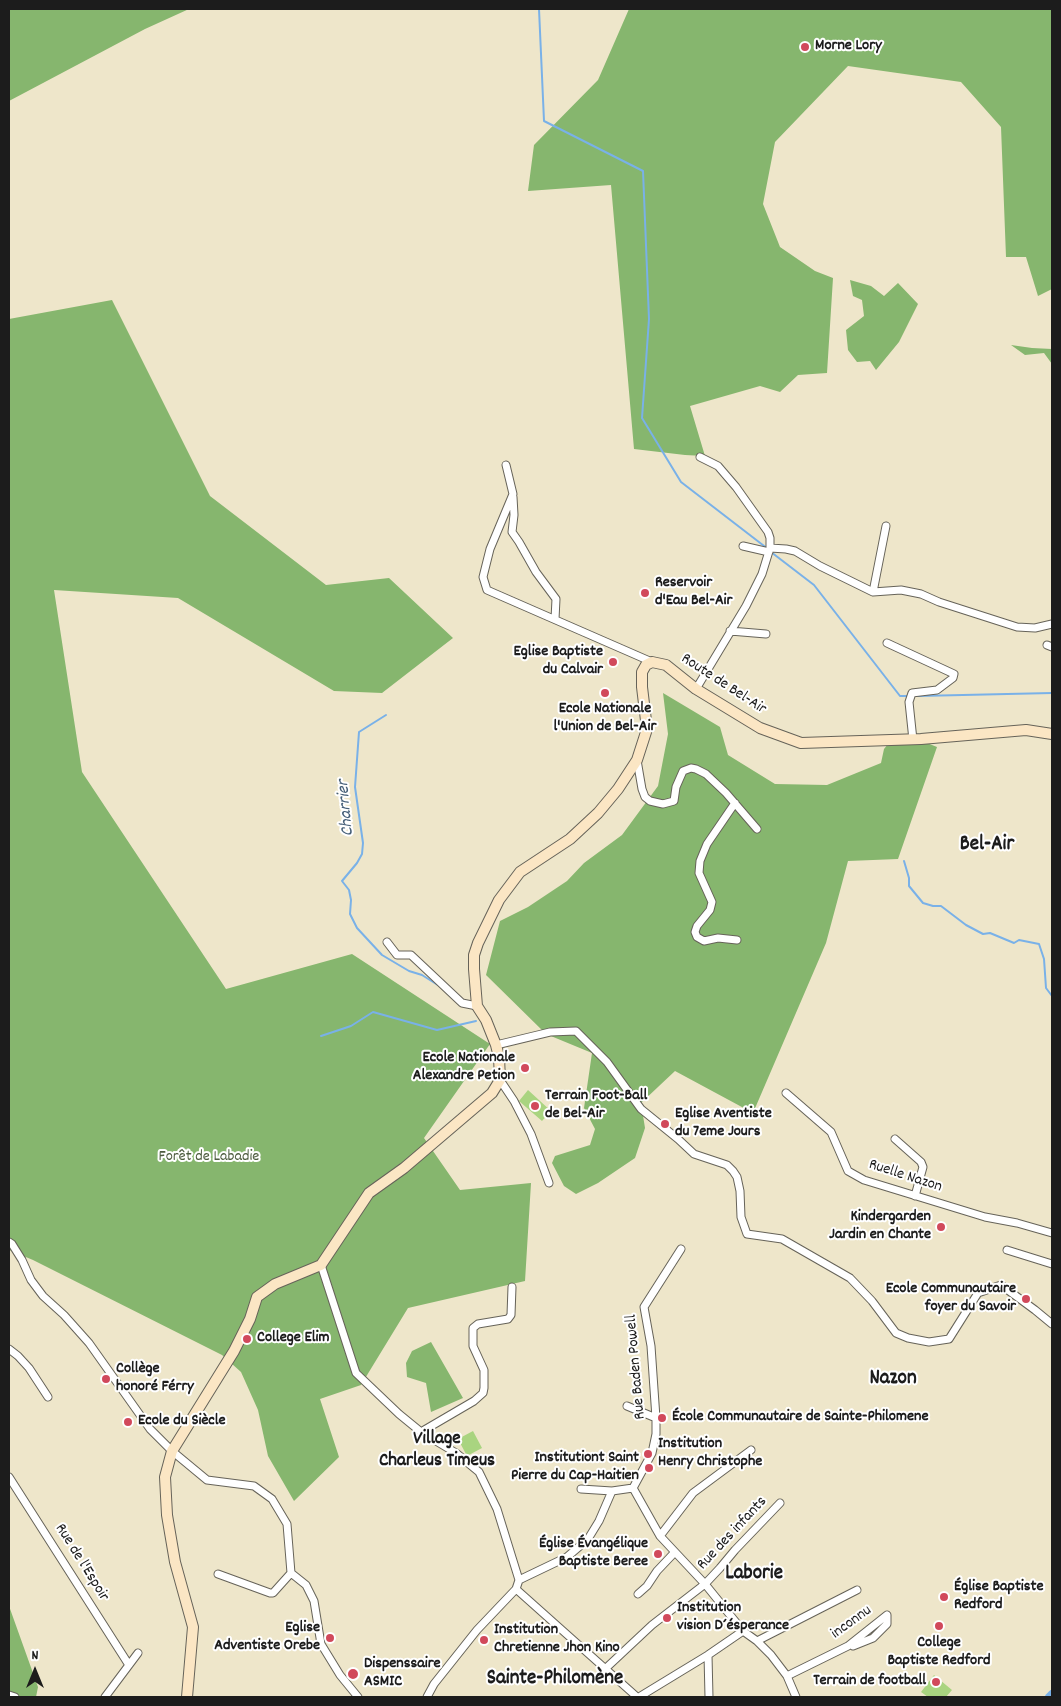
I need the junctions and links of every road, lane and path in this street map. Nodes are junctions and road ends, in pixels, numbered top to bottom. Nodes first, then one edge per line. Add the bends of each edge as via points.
1 (700, 457) dead end
2 (506, 465) dead end
3 (512, 494) junction
4 (886, 526) dead end
5 (743, 546) dead end
6 (769, 550) junction
7 (873, 592) junction
8 (555, 619) junction
9 (1052, 624) edge
10 (730, 632) junction
11 (766, 634) dead end
12 (887, 643) dead end
13 (652, 662) junction
14 (696, 689) junction
15 (1052, 734) edge
16 (913, 740) junction
17 (637, 760) junction
18 (735, 803) junction
19 (757, 829) dead end
20 (737, 940) dead end
21 (387, 942) dead end
22 (477, 1006) junction
23 (496, 1045) junction
24 (500, 1080) junction
25 (786, 1093) dead end
26 (895, 1139) dead end
27 (549, 1182) dead end
28 (915, 1196) junction
29 (1052, 1233) edge
30 (9, 1242) edge
31 (681, 1249) dead end
32 (1008, 1250) dead end
33 (1052, 1264) edge
34 (321, 1265) junction
35 (512, 1287) dead end
36 (1052, 1324) edge
37 (9, 1349) edge
38 (48, 1397) dead end
39 (627, 1406) dead end
40 (656, 1418) junction
41 (422, 1432) junction
42 (751, 1450) dead end
43 (172, 1451) junction
44 (9, 1476) edge
45 (633, 1488) junction
46 (581, 1489) dead end
47 (612, 1491) junction
48 (780, 1503) dead end
49 (660, 1536) junction
50 (675, 1552) junction
51 (290, 1573) junction
52 (218, 1574) dead end
53 (519, 1580) junction
54 (705, 1584) junction
55 (516, 1590) junction
56 (857, 1590) dead end
57 (638, 1594) dead end
58 (743, 1631) junction
59 (757, 1641) junction
60 (853, 1646) dead end
61 (138, 1654) dead end
62 (708, 1655) junction
63 (129, 1665) junction
64 (605, 1669) junction
65 (788, 1676) junction
66 (9, 1695) edge
67 (15, 1697) edge
68 (105, 1697) edge
69 (187, 1697) edge
70 (358, 1697) edge
71 (427, 1697) edge
72 (638, 1697) edge
73 (709, 1697) edge
74 (796, 1697) edge

1 - 6 street via 718,466 736,487 768,532
2 - 3 street
3 - 8 street via 512,532 556,599
3 - 8 street via 490,549 483,577 485,588
4 - 7 street
5 - 6 street
6 - 7 street via 795,551
6 - 10 street via 762,574
7 - 9 street via 901,590 920,594 1017,627 1035,628
8 - 13 street
10 - 11 street
10 - 14 street
12 - 16 street via 954,674 937,690 911,695
13 - 14 street, Route de Bel-Air via 666,666
13 - 17 street via 642,672 647,730
14 - 16 street, Route de Bel-Air via 760,728 801,744
15 - 16 street, Route de Bel-Air via 1026,730
17 - 18 street via 642,789 650,801 663,804 674,800 683,771 691,768 706,774
17 - 22 street via 598,812 570,839 520,872 499,900 474,955
18 - 19 street
18 - 20 street via 706,844 700,861 699,873 712,902 694,932 704,941 718,938
21 - 22 street via 398,955 412,955 462,1003
22 - 23 street
23 - 24 street
23 - 36 street via 550,1032 576,1031 607,1062 641,1110 694,1154 726,1165 733,1172 737,1177 741,1216 747,1234 782,1238 850,1278 896,1333 929,1342 949,1340 978,1293 1001,1285
24 - 27 street via 531,1134
24 - 34 street via 492,1093 404,1168 368,1193
25 - 28 street, Ruelle Nazon via 831,1132 848,1171 864,1180
26 - 28 street via 923,1167
28 - 29 street, Ruelle Nazon
30 - 43 street via 43,1296 89,1343 150,1429
31 - 40 street, Rue Baden Powell via 644,1308 651,1346
32 - 33 street
34 - 41 street via 356,1373
34 - 43 street via 275,1284 257,1297 234,1350
35 - 41 street via 508,1319 478,1324 473,1328 473,1346 484,1370 483,1393
37 - 38 street via 29,1368
39 - 40 street
40 - 45 street, Rue Baden Powell via 652,1453
41 - 53 street via 479,1472 497,1509
42 - 49 street via 693,1493
43 - 51 street via 207,1480 254,1486 272,1499 287,1524
43 - 69 street via 165,1477 167,1515 175,1562 193,1627
44 - 63 street, Rue de l'Espoir
45 - 47 street
45 - 49 street
46 - 47 street
47 - 53 street via 588,1539 566,1557
48 - 54 street, Rue des infants
49 - 50 street
50 - 54 street
50 - 57 street
51 - 52 street via 273,1593
51 - 70 street via 306,1585 314,1601 320,1644
53 - 55 street
54 - 58 street
54 - 64 street, Rue des infants via 652,1625
55 - 64 street
55 - 71 street via 477,1630
56 - 59 street
58 - 59 street
58 - 62 street
59 - 65 street
60 - 65 street, inconnu via 873,1638 887,1624 887,1615 848,1646
61 - 63 street
62 - 72 street
62 - 73 street
63 - 68 street
64 - 72 street
65 - 74 street
66 - 67 street

